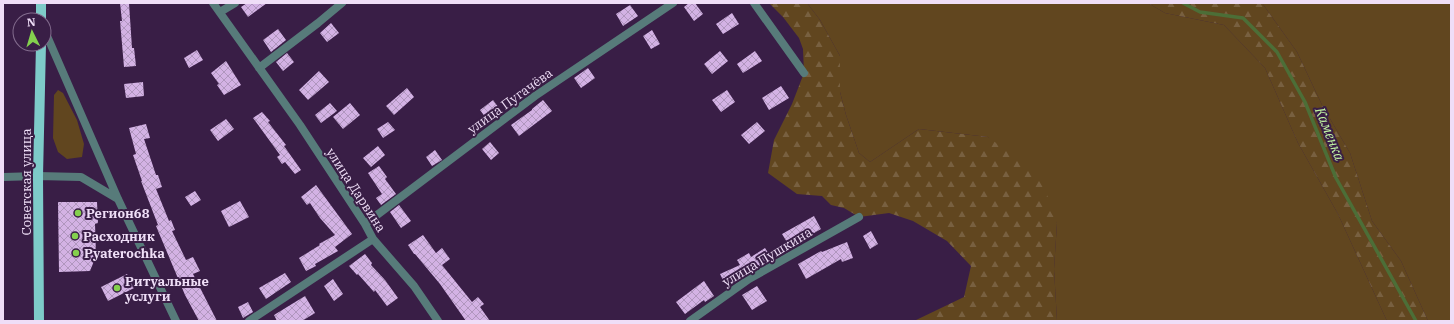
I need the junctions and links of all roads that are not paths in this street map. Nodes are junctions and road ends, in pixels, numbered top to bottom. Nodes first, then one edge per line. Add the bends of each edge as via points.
1 (213, 3) edge
2 (235, 3) edge
3 (342, 3) edge
4 (673, 3) edge
5 (754, 3) edge
6 (220, 12) junction
7 (52, 47) edge
8 (41, 52) edge
9 (259, 68) junction
10 (804, 73) dead end
11 (38, 176) junction
12 (3, 177) edge
13 (118, 200) junction
14 (859, 217) dead end
15 (365, 224) junction
16 (373, 239) junction
17 (39, 321) edge
18 (176, 321) edge
19 (249, 321) edge
20 (438, 321) edge
21 (690, 321) edge

1 - 6 street, улица Дарвина
2 - 6 street
3 - 9 street
4 - 15 street, улица Пугачёва via 536,96
5 - 10 street
6 - 9 street, улица Дарвина
7 - 13 street
8 - 11 main road, Советская улица
9 - 15 street, улица Дарвина
11 - 12 street
11 - 13 street via 80,177
11 - 17 main road, Советская улица
13 - 18 street
14 - 21 street, улица Пушкина via 750,279
15 - 16 street, улица Дарвина
16 - 19 street
16 - 20 street, улица Дарвина via 414,286

